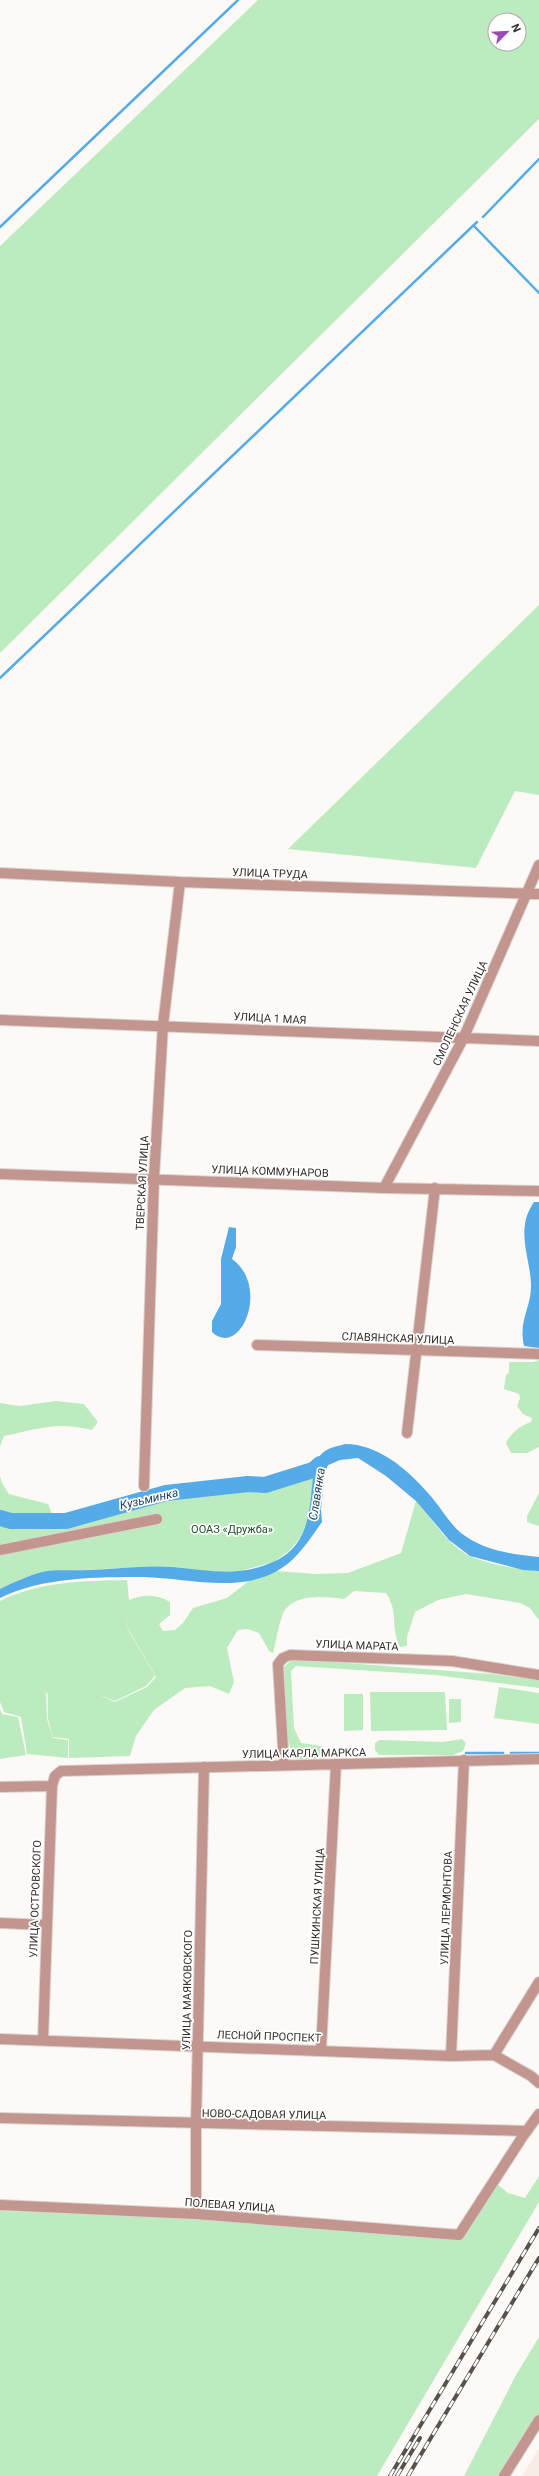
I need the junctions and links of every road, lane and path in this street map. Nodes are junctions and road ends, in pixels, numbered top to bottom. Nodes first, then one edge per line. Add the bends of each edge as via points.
1 (539, 865) edge
2 (0, 873) edge
3 (180, 882) junction
4 (527, 893) junction
5 (539, 894) edge
6 (0, 1020) edge
7 (163, 1025) junction
8 (463, 1039) junction
9 (539, 1040) edge
10 (0, 1174) edge
11 (154, 1178) junction
12 (384, 1188) junction
13 (435, 1188) junction
14 (539, 1191) edge
15 (257, 1345) dead end
16 (416, 1351) junction
17 (539, 1354) edge
18 (407, 1433) dead end
19 (144, 1486) dead end
20 (157, 1519) dead end
21 (0, 1550) edge
22 (539, 1675) edge
23 (539, 1759) edge
24 (464, 1760) junction
25 (336, 1764) junction
26 (284, 1765) junction
27 (204, 1767) junction
28 (52, 1786) junction
29 (0, 1787) edge
30 (0, 1923) edge
31 (46, 1925) junction
32 (539, 1982) edge
33 (0, 2039) edge
34 (43, 2040) junction
35 (198, 2046) junction
36 (321, 2050) junction
37 (494, 2055) junction
38 (451, 2056) junction
39 (539, 2083) edge
40 (539, 2114) edge
41 (0, 2118) edge
42 (196, 2124) junction
43 (527, 2131) junction
44 (0, 2205) edge
45 (196, 2214) junction
46 (538, 2421) edge
47 (504, 2476) edge

1 - 4 street, СМОЛЕНСКАЯ УЛИЦА
2 - 3 street, УЛИЦА ТРУДА
3 - 4 street, УЛИЦА ТРУДА
3 - 7 street, ТВЕРСКАЯ УЛИЦА
4 - 5 street, УЛИЦА ТРУДА
4 - 8 street, СМОЛЕНСКАЯ УЛИЦА
6 - 7 street, УЛИЦА 1 МАЯ
7 - 8 street, УЛИЦА 1 МАЯ
7 - 11 street, ТВЕРСКАЯ УЛИЦА
8 - 9 street, УЛИЦА 1 МАЯ
8 - 12 street, СМОЛЕНСКАЯ УЛИЦА
10 - 11 street, УЛИЦА КОММУНАРОВ
11 - 12 street, УЛИЦА КОММУНАРОВ
11 - 19 street, ТВЕРСКАЯ УЛИЦА
12 - 13 street, УЛИЦА КОММУНАРОВ
13 - 14 street, УЛИЦА КОММУНАРОВ
13 - 16 street
15 - 16 street, СЛАВЯНСКАЯ УЛИЦА
16 - 17 street, СЛАВЯНСКАЯ УЛИЦА
16 - 18 street
20 - 21 street
22 - 26 street, УЛИЦА МАРАТА via 452,1661 290,1655 282,1658 278,1664
23 - 24 street, УЛИЦА КАРЛА МАРКСА
24 - 25 street, УЛИЦА КАРЛА МАРКСА
24 - 38 street, УЛИЦА ЛЕРМОНТОВА
25 - 26 street, УЛИЦА КАРЛА МАРКСА
25 - 36 street, ПУШКИНСКАЯ УЛИЦА
26 - 27 street, УЛИЦА КАРЛА МАРКСА
27 - 28 street, УЛИЦА КАРЛА МАРКСА via 61,1771 55,1776
27 - 35 street, УЛИЦА МАЯКОВСКОГО
28 - 29 street
28 - 31 street, УЛИЦА ОСТРОВСКОГО
30 - 31 street
31 - 34 street, УЛИЦА ОСТРОВСКОГО
32 - 37 street
33 - 34 street, ЛЕСНОЙ ПРОСПЕКТ
34 - 35 street, ЛЕСНОЙ ПРОСПЕКТ
35 - 36 street, ЛЕСНОЙ ПРОСПЕКТ
35 - 42 street, УЛИЦА МАЯКОВСКОГО
36 - 38 street, ЛЕСНОЙ ПРОСПЕКТ
37 - 38 street, ЛЕСНОЙ ПРОСПЕКТ
37 - 39 street
40 - 43 street
41 - 42 street, НОВО-САДОВАЯ УЛИЦА
42 - 43 street, НОВО-САДОВАЯ УЛИЦА
42 - 45 street, УЛИЦА МАЯКОВСКОГО
43 - 45 street, ПОЛЕВАЯ УЛИЦА via 459,2235
44 - 45 street, ПОЛЕВАЯ УЛИЦА
46 - 47 street

